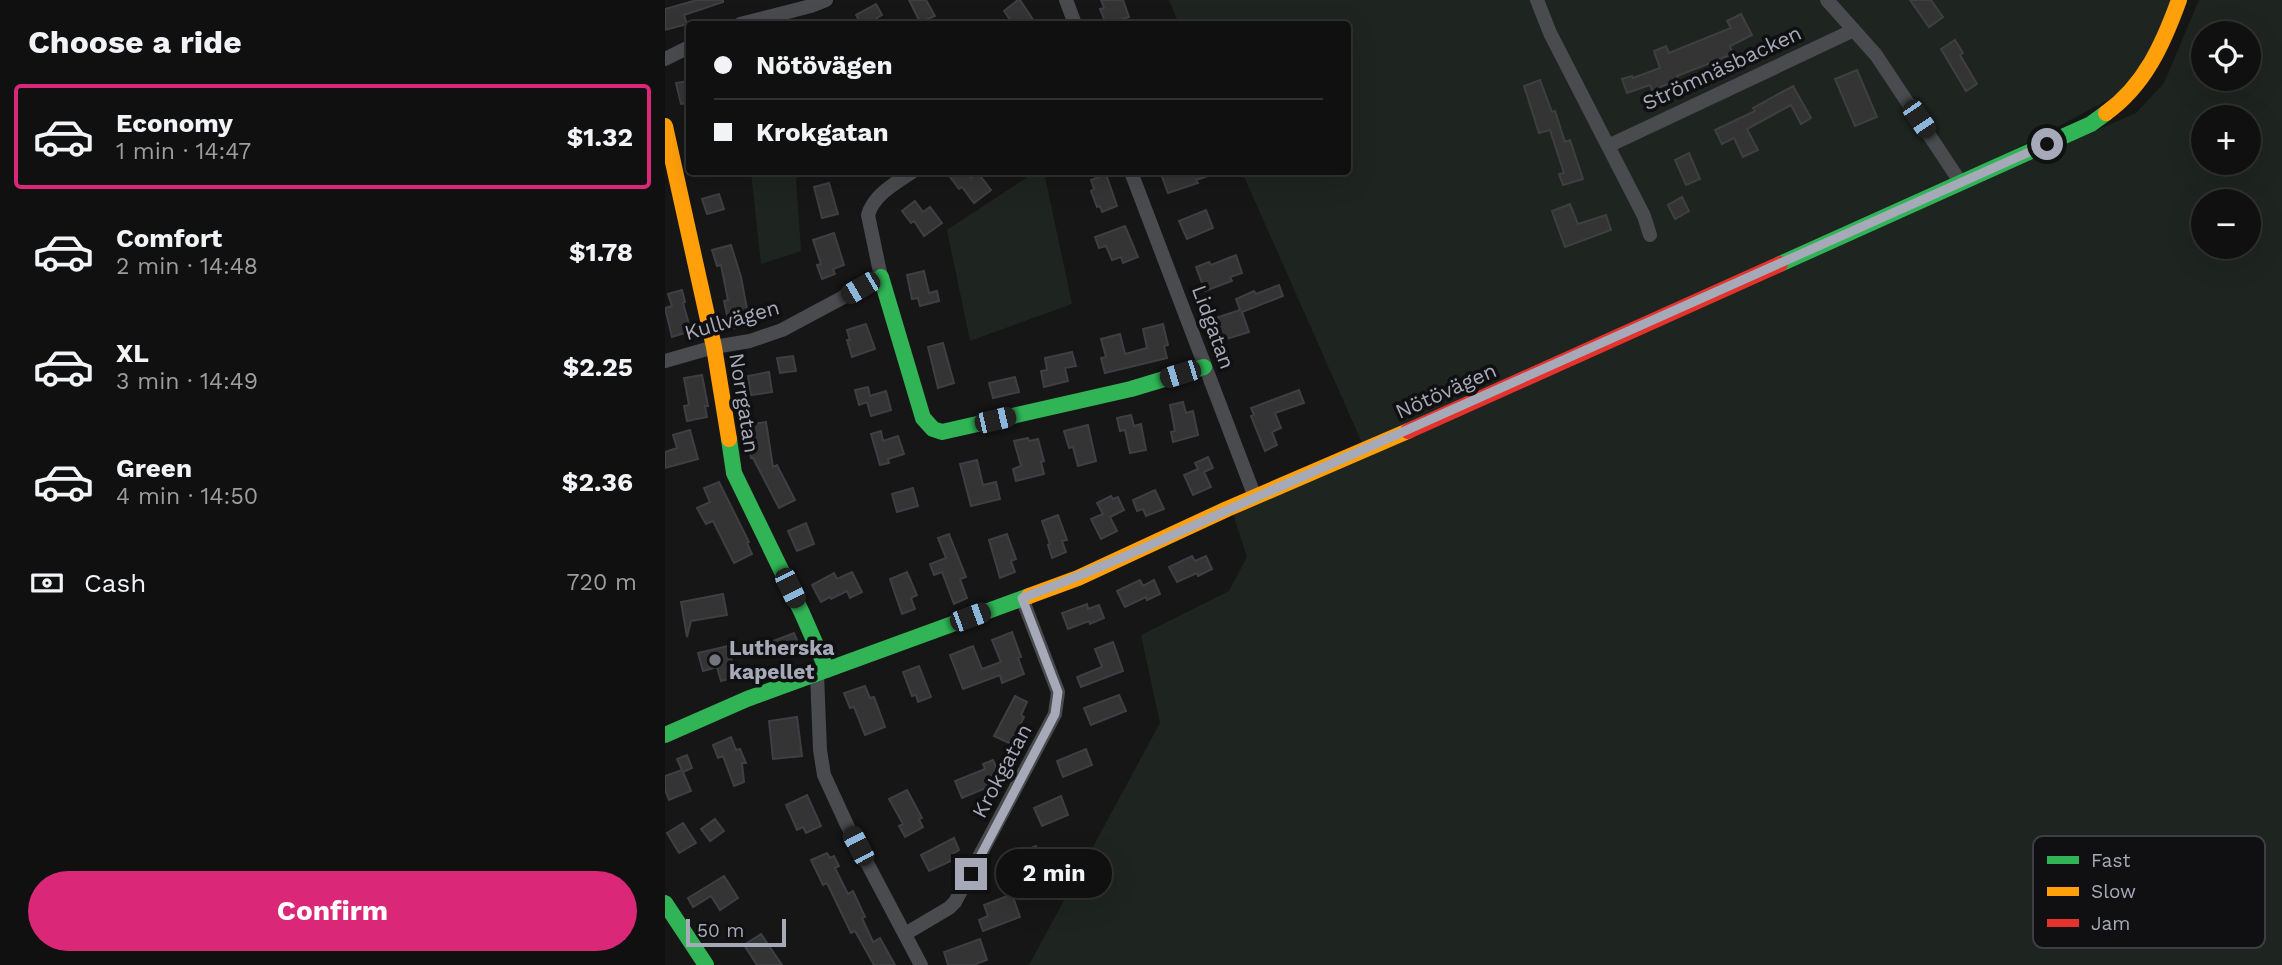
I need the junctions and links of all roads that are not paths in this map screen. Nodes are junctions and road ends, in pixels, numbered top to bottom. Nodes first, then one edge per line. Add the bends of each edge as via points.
1 (826, 0) edge
2 (1066, 0) edge
3 (1537, 0) edge
4 (1827, 0) edge
5 (2179, 0) edge
6 (752, 21) edge
7 (1074, 21) edge
8 (1854, 30) junction
9 (686, 48) edge
10 (665, 59) edge
11 (665, 126) edge
12 (1608, 146) junction
13 (908, 175) edge
14 (1132, 175) edge
15 (1961, 183) junction
16 (1650, 235) dead end
17 (881, 277) junction
18 (714, 347) junction
19 (665, 361) edge
20 (1204, 367) junction
21 (1255, 497) junction
22 (1022, 598) junction
23 (822, 672) junction
24 (665, 735) edge
25 (665, 903) edge
26 (905, 934) junction
27 (706, 965) edge
28 (921, 965) edge

1 - 6 street
2 - 7 street
3 - 12 street
4 - 8 street
5 - 15 street, Nötövägen via 2151,68 2117,107 2091,124
8 - 12 street, Strömnäsbacken
8 - 15 street via 1876,55
9 - 10 street
11 - 18 street, Norrgatan
12 - 16 street
13 - 17 street via 884,191 868,215
14 - 20 street, Lidgatan
15 - 21 street, Nötövägen
17 - 18 street, Kullvägen via 782,330
17 - 20 street via 923,418 942,432 1131,389
18 - 19 street, Kullvägen
18 - 23 street, Norrgatan via 734,473 802,613
20 - 21 street, Lidgatan
21 - 22 street, Nötövägen
22 - 23 street, Nötövägen
22 - 26 street, Krokgatan via 1058,692 1055,714 955,902
23 - 24 street, Nötövägen
23 - 26 street, Norrgatan via 820,750 824,775
25 - 27 street
26 - 28 street, Norrgatan

